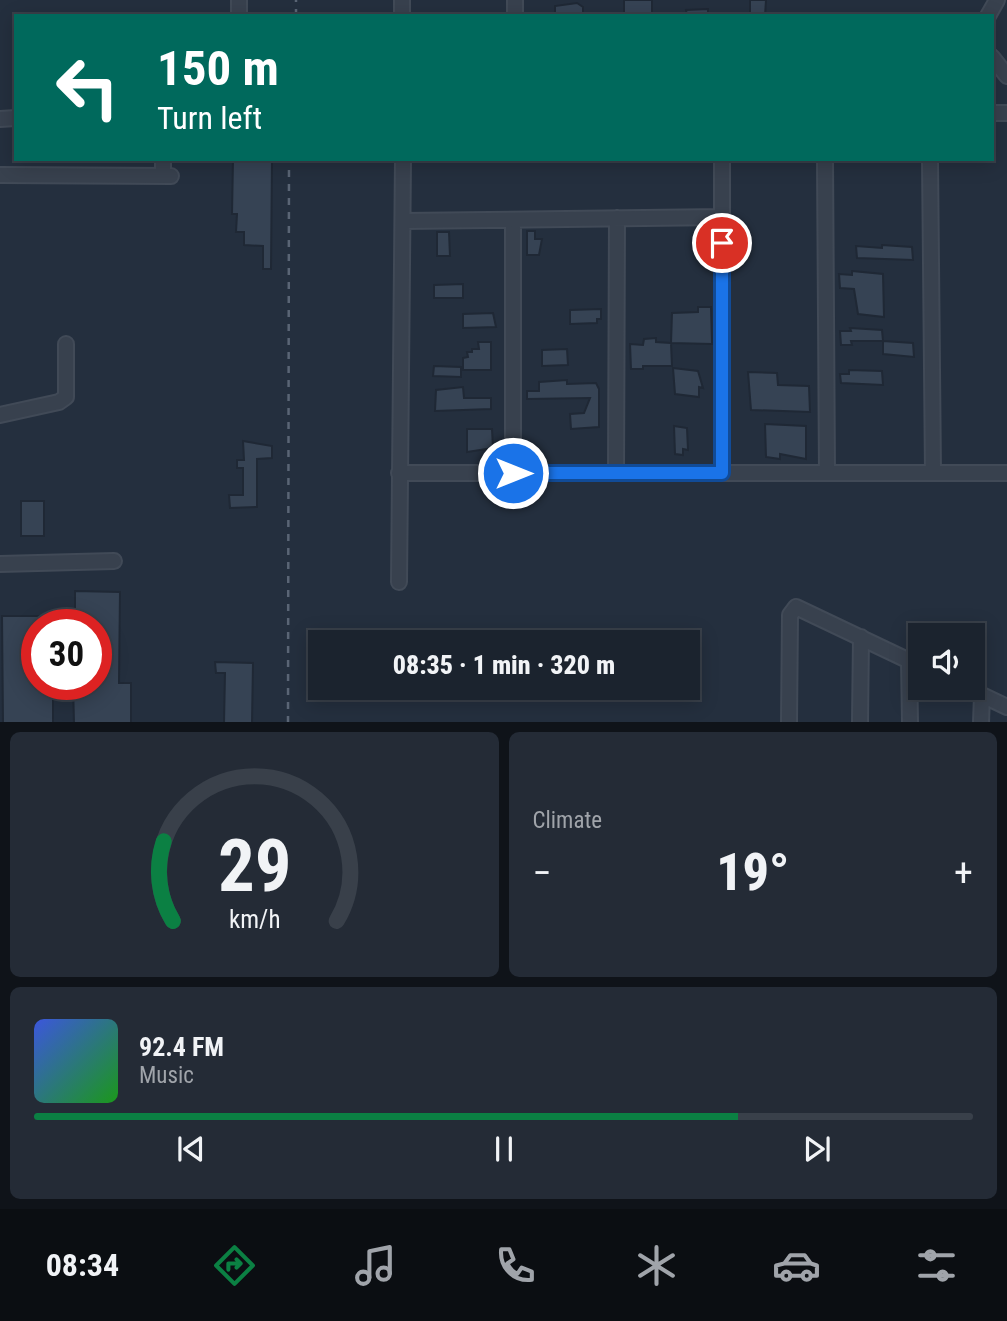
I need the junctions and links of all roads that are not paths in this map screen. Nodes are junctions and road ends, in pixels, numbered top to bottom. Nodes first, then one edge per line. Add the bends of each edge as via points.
1 (994, 60) edge
2 (1007, 76) edge
3 (163, 161) edge
4 (403, 161) edge
5 (722, 161) edge
6 (825, 161) edge
7 (930, 161) edge
8 (0, 175) edge
9 (722, 217) junction
10 (617, 218) junction
11 (513, 220) junction
12 (404, 221) junction
13 (66, 344) dead end
14 (0, 415) edge
15 (399, 473) junction
16 (513, 473) junction
17 (616, 473) junction
18 (722, 473) junction
19 (828, 473) junction
20 (933, 473) junction
21 (1007, 473) edge
22 (114, 561) dead end
23 (0, 564) edge
24 (399, 582) dead end
25 (861, 637) junction
26 (908, 660) edge
27 (985, 696) edge
28 (912, 700) edge
29 (982, 700) edge
30 (1007, 707) edge
31 (789, 722) edge
32 (860, 722) edge
33 (910, 722) edge
34 (981, 722) edge

1 - 2 street
3 - 8 street via 167,176
4 - 12 street
5 - 9 street
6 - 19 street
7 - 20 street
9 - 10 street
9 - 18 street
10 - 11 street
10 - 17 street
11 - 12 street
11 - 16 street
12 - 15 street
13 - 14 street via 66,397
15 - 16 street
15 - 24 street
16 - 17 street
17 - 18 street
18 - 19 street
19 - 20 street
20 - 21 street
22 - 23 street
25 - 26 street
25 - 31 street via 793,608
25 - 32 street
27 - 30 street
28 - 33 street
29 - 34 street

